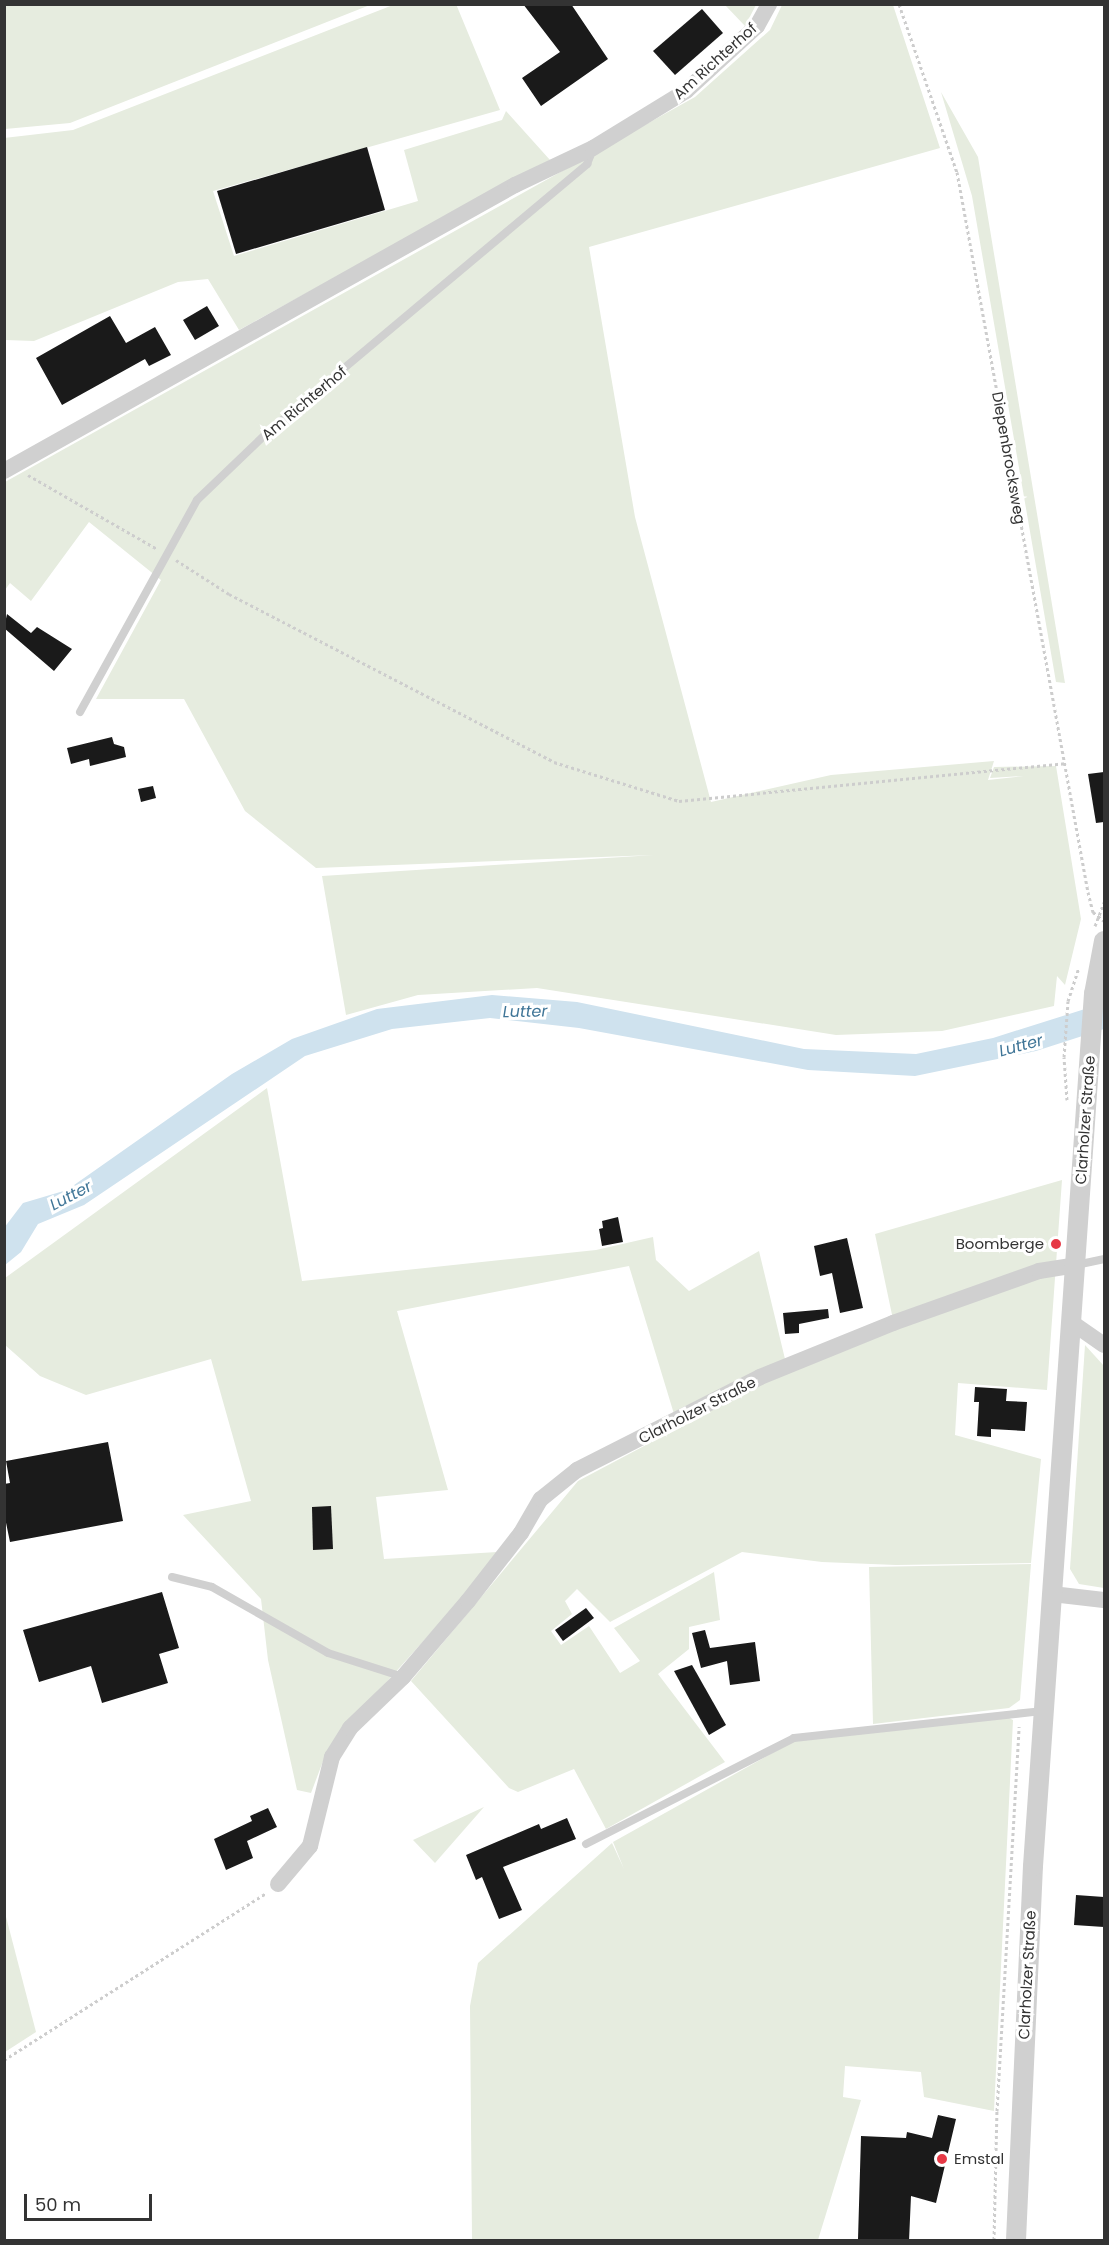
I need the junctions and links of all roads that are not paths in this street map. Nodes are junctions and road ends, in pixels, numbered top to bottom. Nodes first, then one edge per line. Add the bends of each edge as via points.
1 (769, 4) edge
2 (593, 148) junction
3 (9, 469) edge
4 (80, 712) dead end
5 (1104, 941) edge
6 (1104, 1260) edge
7 (1075, 1265) junction
8 (1071, 1322) junction
9 (1104, 1345) edge
10 (172, 1577) dead end
11 (1052, 1593) junction
12 (1104, 1600) edge
13 (403, 1677) junction
14 (1044, 1711) junction
15 (586, 1844) dead end
16 (278, 1884) road end
17 (1016, 2241) edge

1 - 2 street, Am Richterhof via 757,26 686,91
2 - 3 street, Am Richterhof via 515,184
2 - 4 lane, Am Richterhof via 587,164 268,432 197,500
5 - 7 street, Clarholzer Straße via 1094,994
6 - 7 lane
7 - 8 street, Clarholzer Straße
7 - 13 street, Clarholzer Straße via 1039,1271 893,1323 760,1377 577,1470 541,1498 521,1533
8 - 9 street
8 - 11 street, Clarholzer Straße
10 - 13 lane via 212,1587 328,1653
11 - 12 street
11 - 14 street, Clarholzer Straße
13 - 16 street, Clarholzer Straße via 350,1728 332,1757 310,1846
14 - 15 lane via 794,1738
14 - 17 street, Clarholzer Straße via 1023,2044

